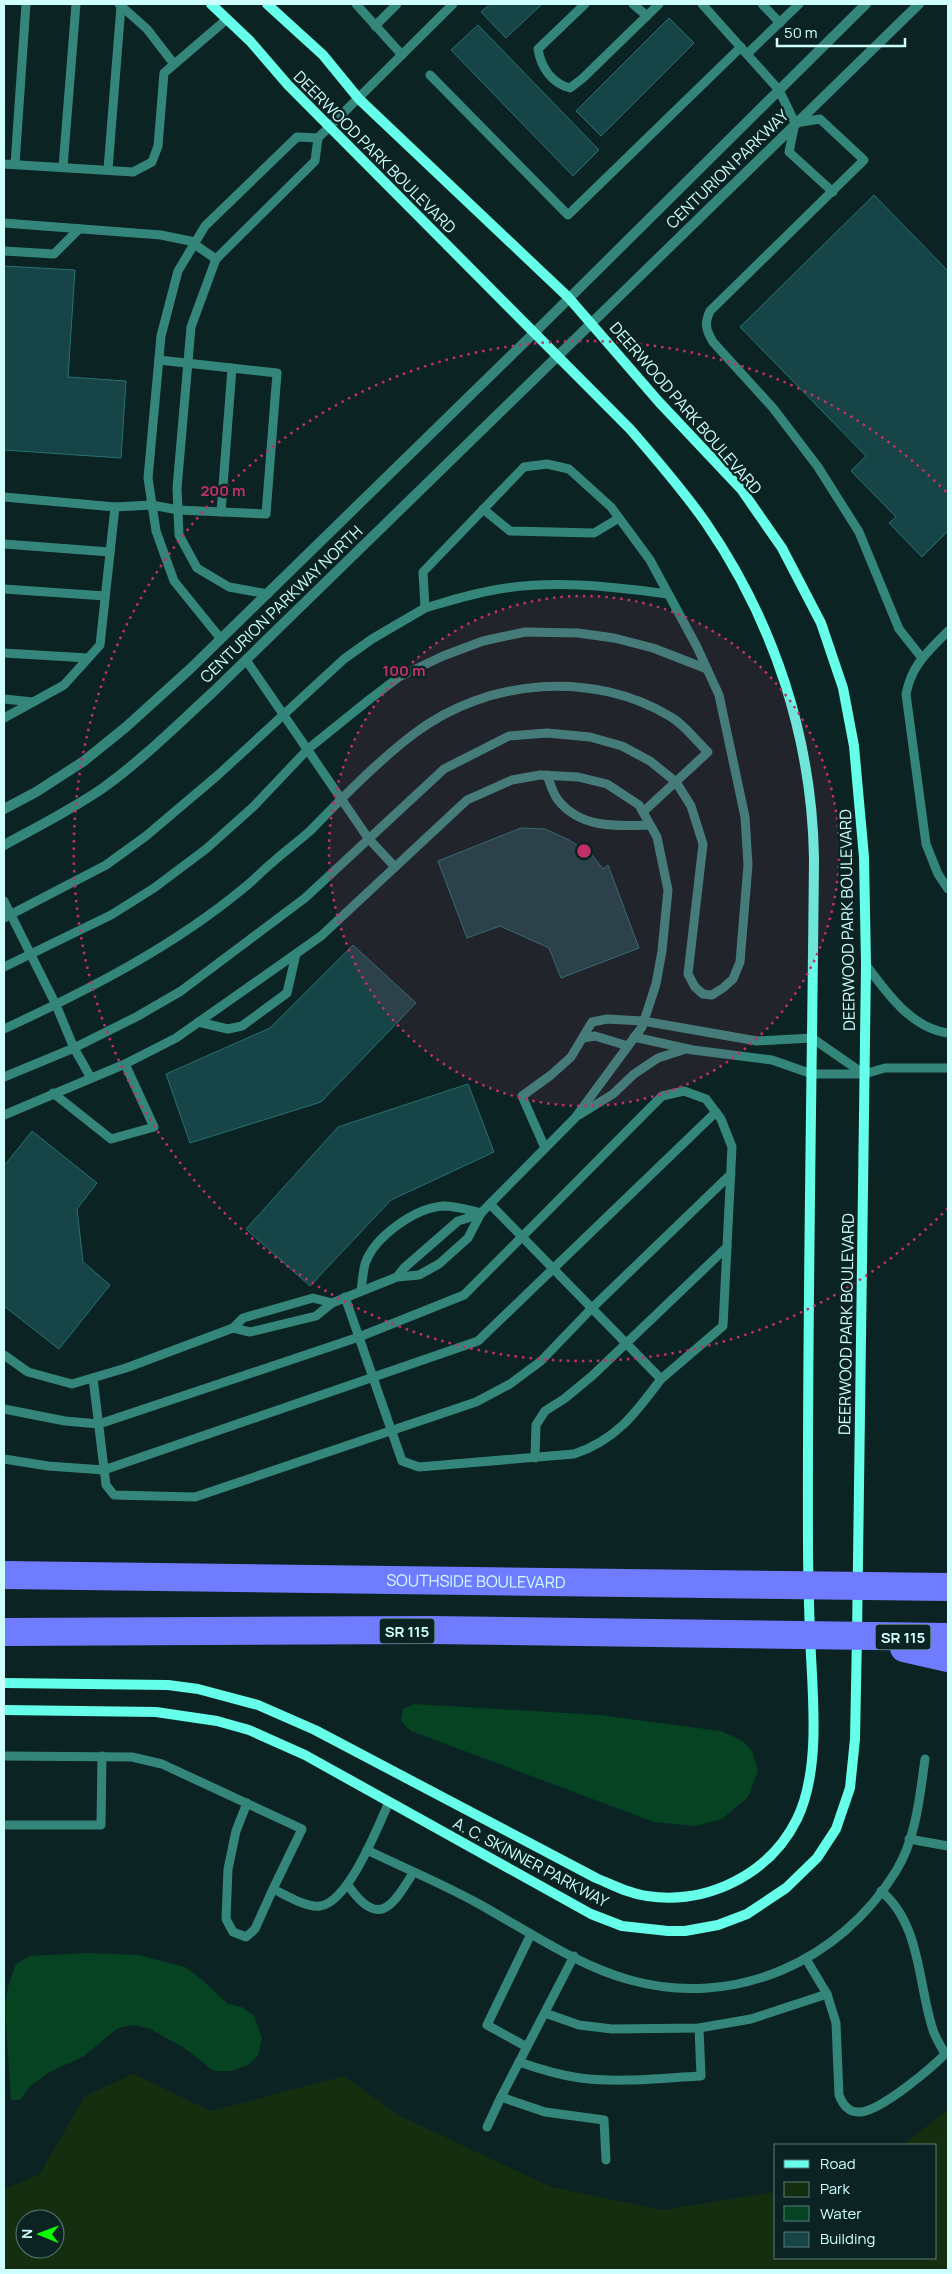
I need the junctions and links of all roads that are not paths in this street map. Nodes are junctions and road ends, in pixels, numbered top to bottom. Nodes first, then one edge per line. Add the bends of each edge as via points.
1 (26, 4) edge
2 (76, 4) edge
3 (211, 4) edge
4 (267, 4) edge
5 (356, 4) edge
6 (397, 4) edge
7 (453, 4) edge
8 (585, 4) edge
9 (633, 4) edge
10 (659, 4) edge
11 (702, 4) edge
12 (762, 4) edge
13 (799, 4) edge
14 (866, 4) edge
15 (918, 4) edge
16 (120, 5) edge
17 (647, 16) junction
18 (227, 19) junction
19 (780, 22) junction
20 (376, 26) junction
21 (744, 51) junction
22 (402, 56) junction
23 (174, 64) junction
24 (430, 75) dead end
25 (779, 90) junction
26 (359, 99) junction
27 (795, 123) junction
28 (330, 128) junction
29 (318, 138) junction
30 (4, 164) edge
31 (15, 164) junction
32 (62, 167) junction
33 (108, 169) junction
34 (833, 192) junction
35 (4, 223) edge
36 (79, 229) junction
37 (194, 243) junction
38 (4, 251) edge
39 (216, 259) junction
40 (568, 297) junction
41 (590, 322) junction
42 (534, 334) junction
43 (556, 356) junction
44 (159, 360) junction
45 (188, 362) junction
46 (232, 368) junction
47 (4, 496) edge
48 (152, 505) junction
49 (115, 506) junction
50 (178, 510) junction
51 (484, 510) junction
52 (220, 512) junction
53 (619, 518) junction
54 (4, 544) edge
55 (110, 552) junction
56 (4, 589) edge
57 (268, 594) junction
58 (668, 594) junction
59 (105, 596) junction
60 (426, 608) junction
61 (948, 631) edge
62 (221, 639) junction
63 (4, 653) edge
64 (88, 658) junction
65 (922, 658) junction
66 (246, 660) junction
67 (707, 669) junction
68 (4, 699) edge
69 (33, 702) junction
70 (283, 714) junction
71 (4, 718) edge
72 (308, 749) junction
73 (547, 775) junction
74 (676, 782) junction
75 (342, 798) junction
76 (4, 809) edge
77 (643, 812) junction
78 (650, 825) junction
79 (368, 838) junction
80 (4, 846) edge
81 (395, 867) junction
82 (948, 889) edge
83 (4, 901) edge
84 (7, 917) edge
85 (30, 954) junction
86 (296, 954) junction
87 (866, 965) junction
88 (4, 967) edge
89 (56, 1005) junction
90 (643, 1021) junction
91 (198, 1022) junction
92 (4, 1029) edge
93 (948, 1033) edge
94 (634, 1037) junction
95 (583, 1038) junction
96 (812, 1038) junction
97 (628, 1046) junction
98 (74, 1048) junction
99 (688, 1049) junction
100 (125, 1064) junction
101 (948, 1068) edge
102 (812, 1074) junction
103 (864, 1074) junction
104 (4, 1077) edge
105 (91, 1078) junction
106 (53, 1093) junction
107 (716, 1112) junction
108 (4, 1115) edge
109 (575, 1118) junction
110 (545, 1148) junction
111 (731, 1174) junction
112 (490, 1204) junction
113 (481, 1214) junction
114 (521, 1236) junction
115 (727, 1247) junction
116 (554, 1269) junction
117 (397, 1277) junction
118 (361, 1291) junction
119 (345, 1297) junction
120 (332, 1303) junction
121 (592, 1308) junction
122 (232, 1328) junction
123 (359, 1337) junction
124 (626, 1343) junction
125 (4, 1355) edge
126 (93, 1378) junction
127 (373, 1378) junction
128 (661, 1379) junction
129 (4, 1409) edge
130 (99, 1424) junction
131 (391, 1430) junction
132 (535, 1458) junction
133 (4, 1459) edge
134 (104, 1470) junction
135 (4, 1574) edge
136 (808, 1585) junction
137 (858, 1586) junction
138 (948, 1587) edge
139 (4, 1632) edge
140 (810, 1635) junction
141 (857, 1636) junction
142 (948, 1637) edge
143 (948, 1658) edge
144 (4, 1683) edge
145 (4, 1710) edge
146 (4, 1756) edge
147 (102, 1756) junction
148 (925, 1759) dead end
149 (389, 1802) junction
150 (248, 1803) junction
151 (4, 1825) edge
152 (909, 1840) junction
153 (948, 1846) edge
154 (367, 1850) junction
155 (413, 1873) junction
156 (348, 1885) junction
157 (273, 1889) junction
158 (881, 1891) junction
159 (531, 1934) junction
160 (574, 1956) junction
161 (806, 1959) junction
162 (827, 1994) junction
163 (545, 2013) junction
164 (699, 2028) junction
165 (527, 2047) junction
166 (947, 2053) edge
167 (519, 2062) junction
168 (501, 2097) junction
169 (488, 2127) dead end
170 (606, 2160) dead end

1 - 31 lane
2 - 32 lane
3 - 18 main road, DEERWOOD PARK BOULEVARD
4 - 26 main road, DEERWOOD PARK BOULEVARD via 323,55
5 - 20 lane
6 - 20 lane
7 - 22 lane
8 - 17 lane via 538,49 540,63 558,85 570,88 583,78
9 - 17 lane
10 - 17 lane
11 - 21 lane
12 - 19 lane
13 - 19 lane
14 - 25 street, CENTURION PARKWAY
15 - 27 street, CENTURION PARKWAY
16 - 23 lane via 147,29
16 - 33 lane
18 - 23 lane
18 - 28 main road, DEERWOOD PARK BOULEVARD
19 - 21 lane
20 - 22 lane
21 - 24 lane via 568,215
21 - 25 lane
22 - 26 lane
23 - 33 lane via 164,73 158,146 152,162 134,172
25 - 27 lane
25 - 40 street, CENTURION PARKWAY
26 - 28 lane
26 - 40 main road, DEERWOOD PARK BOULEVARD
27 - 34 lane via 789,152
27 - 34 lane via 820,119 864,160
27 - 41 street, CENTURION PARKWAY
28 - 29 lane
28 - 42 main road, DEERWOOD PARK BOULEVARD
29 - 37 lane via 297,137 287,145 205,226
29 - 39 lane via 314,161
30 - 31 lane
31 - 32 lane
32 - 33 lane
34 - 65 lane via 710,312 706,331 773,408 818,467 859,532 899,629
35 - 36 lane
36 - 37 lane via 162,235
36 - 38 lane via 54,254
37 - 39 lane
37 - 44 lane via 178,271 161,336
39 - 45 lane via 191,327
40 - 41 main road, DEERWOOD PARK BOULEVARD
40 - 42 street, CENTURION PARKWAY
41 - 43 street, CENTURION PARKWAY
41 - 87 main road, DEERWOOD PARK BOULEVARD via 741,489 782,548 821,623 843,688 854,746 864,848
42 - 43 main road, DEERWOOD PARK BOULEVARD
42 - 57 street, CENTURION PARKWAY NORTH
43 - 66 street, CENTURION PARKWAY NORTH
43 - 96 main road, DEERWOOD PARK BOULEVARD via 630,429 673,478 736,570 771,643 792,703 813,814
44 - 45 lane
44 - 48 lane via 148,478
45 - 46 lane
45 - 50 lane via 176,488
46 - 52 lane
46 - 52 lane via 278,373 266,514
47 - 49 lane
48 - 49 lane
48 - 50 lane
48 - 62 lane via 156,531 174,581
49 - 55 lane
50 - 52 lane
50 - 57 lane via 179,535 197,568 229,587
51 - 53 lane via 510,531 594,533
51 - 53 lane via 524,467 547,464 569,469
51 - 60 lane via 423,572
53 - 58 lane via 650,560
54 - 55 lane
55 - 59 lane
56 - 59 lane
57 - 62 street, CENTURION PARKWAY NORTH
58 - 60 lane via 616,587 532,585 488,591
58 - 67 lane
59 - 64 lane via 100,645
60 - 70 lane via 351,654
61 - 65 lane
62 - 76 street, CENTURION PARKWAY NORTH via 126,727 84,761
63 - 64 lane
64 - 69 lane via 64,685
65 - 82 lane via 909,676 906,694 926,844
66 - 70 lane
66 - 80 street, CENTURION PARKWAY NORTH via 147,752 103,787
67 - 72 lane via 654,648 578,633 525,632 483,640 399,677
67 - 74 lane via 718,695 736,769 745,818 748,865 740,962 733,979 712,995 703,994 695,987 688,974 703,844 691,806
68 - 69 lane
69 - 71 lane
70 - 72 lane
70 - 84 lane via 146,836 106,865
72 - 75 lane
72 - 85 lane via 254,806 206,849 111,915
73 - 77 lane via 607,784 639,804
73 - 78 lane via 557,800 577,818 607,826
73 - 81 lane via 512,780 466,800
74 - 75 lane via 708,752 674,718 645,703 610,691 540,686 496,694 456,707 416,732
74 - 77 lane
74 - 79 lane via 650,761 622,746 598,739 547,733 509,736 444,769
75 - 79 lane
75 - 89 lane via 310,831 244,888 134,965
77 - 78 lane
78 - 90 lane via 657,837 668,890 656,984
79 - 81 lane
79 - 98 lane via 304,898 181,992
81 - 86 lane via 321,936
83 - 84 lane
84 - 85 lane
85 - 88 lane
85 - 89 lane
86 - 91 lane
86 - 91 lane via 287,993 242,1026 228,1029
87 - 93 lane via 893,1000 917,1020
87 - 103 main road, DEERWOOD PARK BOULEVARD
89 - 92 lane
89 - 98 lane
90 - 94 lane
90 - 95 lane via 607,1019 592,1022
90 - 96 lane via 757,1041
91 - 100 lane via 176,1038
94 - 97 lane
94 - 99 lane
95 - 97 lane via 595,1036
95 - 110 lane via 571,1057 522,1096
96 - 102 main road, DEERWOOD PARK BOULEVARD
96 - 103 lane
97 - 109 lane
98 - 104 lane
98 - 105 lane
99 - 102 lane via 772,1060
99 - 109 lane via 658,1058 613,1094
100 - 105 lane
100 - 106 lane via 154,1128 111,1140
101 - 103 lane via 885,1068
102 - 103 lane
102 - 136 main road, DEERWOOD PARK BOULEVARD
103 - 137 main road, DEERWOOD PARK BOULEVARD
105 - 106 lane
106 - 108 lane
107 - 111 lane via 732,1147
107 - 114 lane via 706,1099 684,1091 662,1096
107 - 116 lane
109 - 110 lane
110 - 112 lane
111 - 115 lane
111 - 121 lane
112 - 113 lane
112 - 114 lane
113 - 117 lane via 458,1221
113 - 117 lane via 468,1238 439,1264 419,1275
113 - 118 lane via 441,1206 414,1215 376,1245 365,1264
114 - 116 lane
114 - 123 lane via 464,1295
115 - 124 lane
115 - 128 lane via 723,1326
116 - 121 lane
116 - 127 lane via 478,1340
117 - 118 lane
118 - 119 lane
119 - 120 lane
119 - 123 lane
120 - 122 lane via 316,1316 250,1332
120 - 122 lane via 312,1298 243,1318
121 - 124 lane
121 - 131 lane via 541,1361 510,1384 476,1402
122 - 126 lane
123 - 127 lane
123 - 130 lane
124 - 128 lane
124 - 132 lane via 564,1400 545,1411 536,1425
125 - 126 lane via 28,1372 72,1384
126 - 130 lane
127 - 131 lane
127 - 134 lane
128 - 132 lane via 634,1415 593,1448 574,1454
129 - 130 lane
130 - 134 lane
131 - 132 lane via 402,1461 419,1467
131 - 134 lane via 195,1497 114,1496 106,1485
133 - 134 lane
135 - 136 highway, SOUTHSIDE BOULEVARD
136 - 137 highway, SOUTHSIDE BOULEVARD
136 - 140 main road, DEERWOOD PARK BOULEVARD
137 - 138 highway, SOUTHSIDE BOULEVARD
137 - 141 main road, DEERWOOD PARK BOULEVARD
139 - 140 highway, SR 115 via 429,1630
140 - 141 highway, SR 115
140 - 144 main road, A. C. SKINNER PARKWAY via 812,1763 810,1783 798,1816 775,1851 749,1873 710,1892 680,1897 637,1894 596,1878 315,1730 258,1705 198,1689 168,1685
141 - 142 highway, SR 115
141 - 143 highway
141 - 149 main road, A. C. SKINNER PARKWAY via 853,1767 842,1817 826,1846 803,1872 760,1907 731,1921 685,1931 653,1931 622,1926 577,1907
145 - 149 main road, A. C. SKINNER PARKWAY via 156,1712 217,1721 277,1741
146 - 147 lane
147 - 150 lane via 132,1757 162,1764
147 - 151 lane via 101,1825
148 - 152 lane via 920,1799
149 - 154 lane
150 - 157 lane via 302,1829
150 - 157 lane via 236,1831 228,1869 226,1919 233,1932 246,1937 255,1929
152 - 153 lane
152 - 158 lane via 897,1870
154 - 155 lane
154 - 156 lane
155 - 156 lane via 396,1900 386,1908 372,1909 359,1902
155 - 159 lane via 477,1903
156 - 157 lane via 334,1899 320,1906 306,1904
158 - 161 lane via 848,1930
158 - 166 lane via 900,1912 920,1969 932,2028
159 - 160 lane
159 - 165 lane via 487,2025
160 - 161 lane via 629,1980 682,1989 715,1988 756,1980 784,1971
160 - 163 lane
161 - 162 lane
162 - 164 lane via 751,2019
162 - 166 lane via 836,2023 839,2094 849,2109 862,2112 876,2106
163 - 164 lane via 579,2025 612,2029
163 - 165 lane
164 - 167 lane via 701,2076 611,2080 579,2078
165 - 167 lane
167 - 168 lane
168 - 169 lane
168 - 170 lane via 544,2112 604,2120

